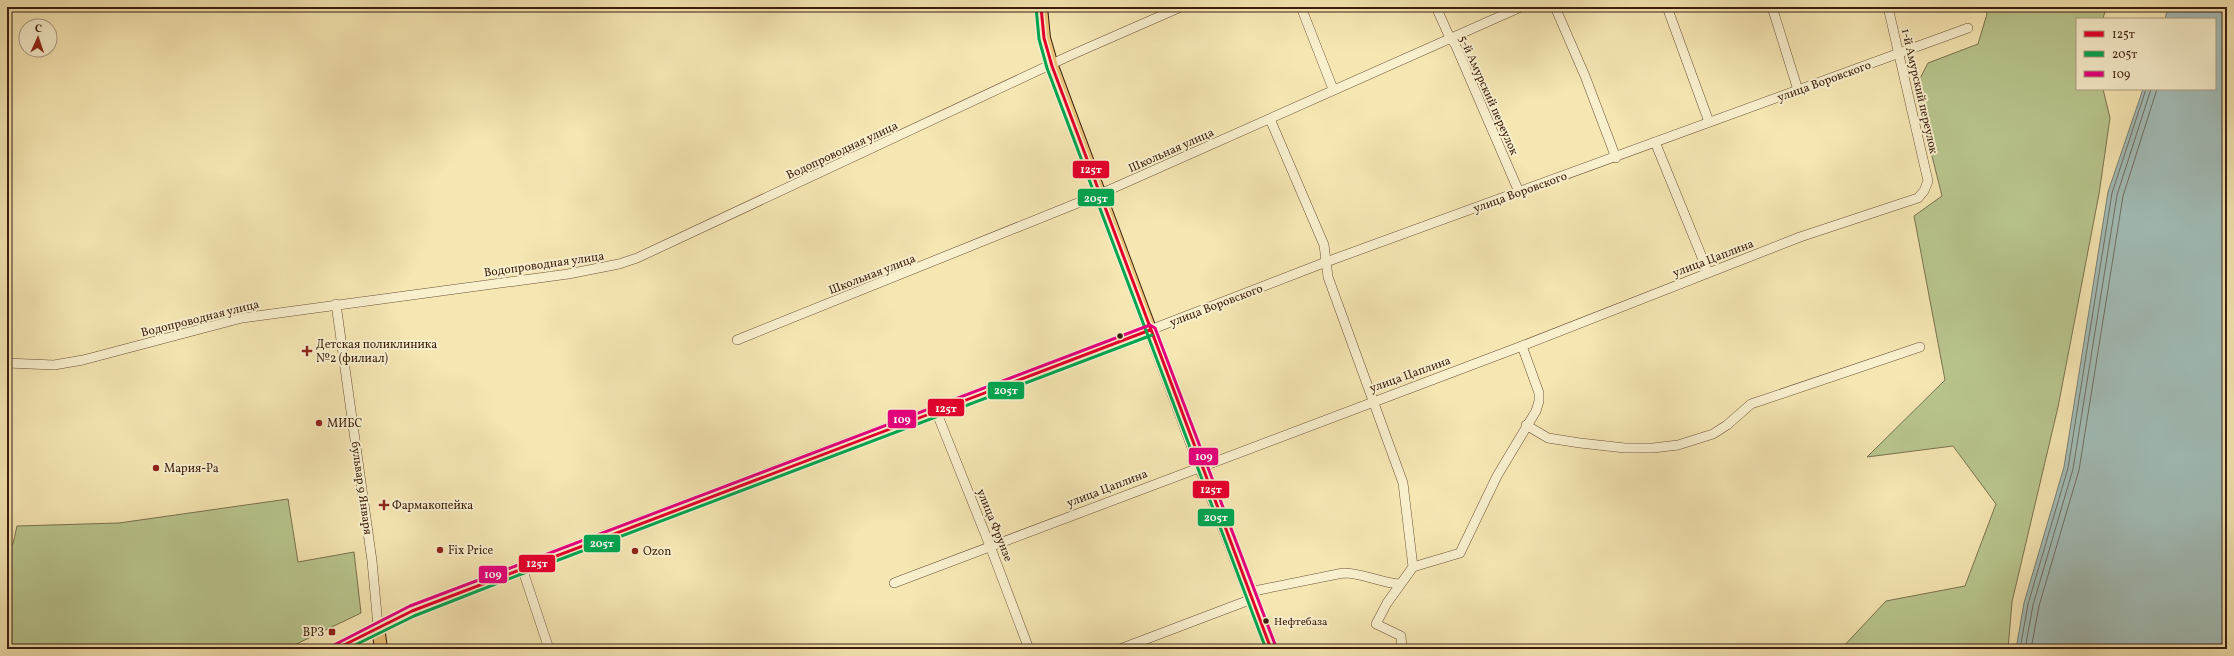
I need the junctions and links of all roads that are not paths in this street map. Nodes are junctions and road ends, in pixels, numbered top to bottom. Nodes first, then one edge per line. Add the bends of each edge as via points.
1 (1040, 7) edge
2 (1181, 7) edge
3 (1301, 7) edge
4 (1436, 7) edge
5 (1521, 7) edge
6 (1554, 7) edge
7 (1667, 7) edge
8 (1772, 7) edge
9 (1888, 7) edge
10 (1968, 28) dead end
11 (1450, 38) junction
12 (1899, 55) junction
13 (1052, 66) junction
14 (1333, 90) junction
15 (1798, 90) junction
16 (1270, 119) junction
17 (1709, 122) junction
18 (1655, 142) junction
19 (1616, 158) junction
20 (1928, 181) joint
21 (1519, 192) junction
22 (1100, 194) junction
23 (1326, 262) junction
24 (1708, 272) junction
25 (336, 304) junction
26 (1150, 330) junction
27 (737, 340) dead end
28 (1522, 346) junction
29 (1920, 347) dead end
30 (7, 363) edge
31 (1374, 400) junction
32 (936, 411) junction
33 (1526, 425) junction
34 (1201, 466) junction
35 (990, 546) junction
36 (1413, 567) junction
37 (522, 568) junction
38 (894, 583) dead end
39 (1400, 584) junction
40 (1250, 595) junction
41 (378, 626) junction
42 (336, 649) edge
43 (381, 649) edge
44 (549, 649) edge
45 (1029, 649) edge
46 (1120, 649) edge
47 (1271, 649) edge
48 (1402, 649) edge

1 - 13 main road via 1044,38
2 - 13 street, Водопроводная улица
3 - 14 street
4 - 11 street, 5-й Амурский переулок
5 - 11 street, Школьная улица
6 - 19 street via 1585,76
7 - 17 street
8 - 15 street
9 - 12 street, 1-й Амурский переулок
10 - 12 street, улица Воровского
11 - 14 street, Школьная улица
11 - 21 street, 5-й Амурский переулок via 1455,44
12 - 15 street, улица Воровского
12 - 20 street, 1-й Амурский переулок
13 - 22 main road
13 - 25 street, Водопроводная улица via 619,264 568,274
14 - 16 street, Школьная улица
15 - 17 street, улица Воровского
16 - 22 street, Школьная улица
16 - 23 street via 1324,245
17 - 18 street, улица Воровского
18 - 19 street, улица Воровского
18 - 24 street
19 - 21 street, улица Воровского
20 - 24 street, улица Цаплина via 1918,198 1800,237
21 - 23 street, улица Воровского
22 - 26 main road
22 - 27 street, Школьная улица
23 - 26 street, улица Воровского
23 - 31 street via 1328,277
24 - 28 street, улица Цаплина
25 - 30 street, Водопроводная улица via 242,318 83,360 54,365
25 - 41 street, бульвар 9 Января via 372,562
26 - 32 main road, улица Воровского
26 - 34 main road
28 - 31 street, улица Цаплина
28 - 33 street via 1539,393 1536,410
29 - 33 street via 1751,404 1713,434 1678,445 1625,448 1580,443 1548,438
31 - 34 street, улица Цаплина
31 - 36 street via 1403,483
32 - 35 street, улица Фрунзе
32 - 37 main road, улица Воровского
33 - 36 street via 1497,476 1460,553
34 - 35 street, улица Цаплина
34 - 40 main road
35 - 38 street, улица Цаплина
35 - 45 street, улица Фрунзе
36 - 39 street
37 - 41 main road, улица Воровского
37 - 44 street
39 - 40 street via 1343,573
39 - 48 street via 1376,624 1401,636
40 - 46 street
40 - 47 main road
41 - 42 main road, улица Воровского
41 - 43 main road, бульвар 9 Января

